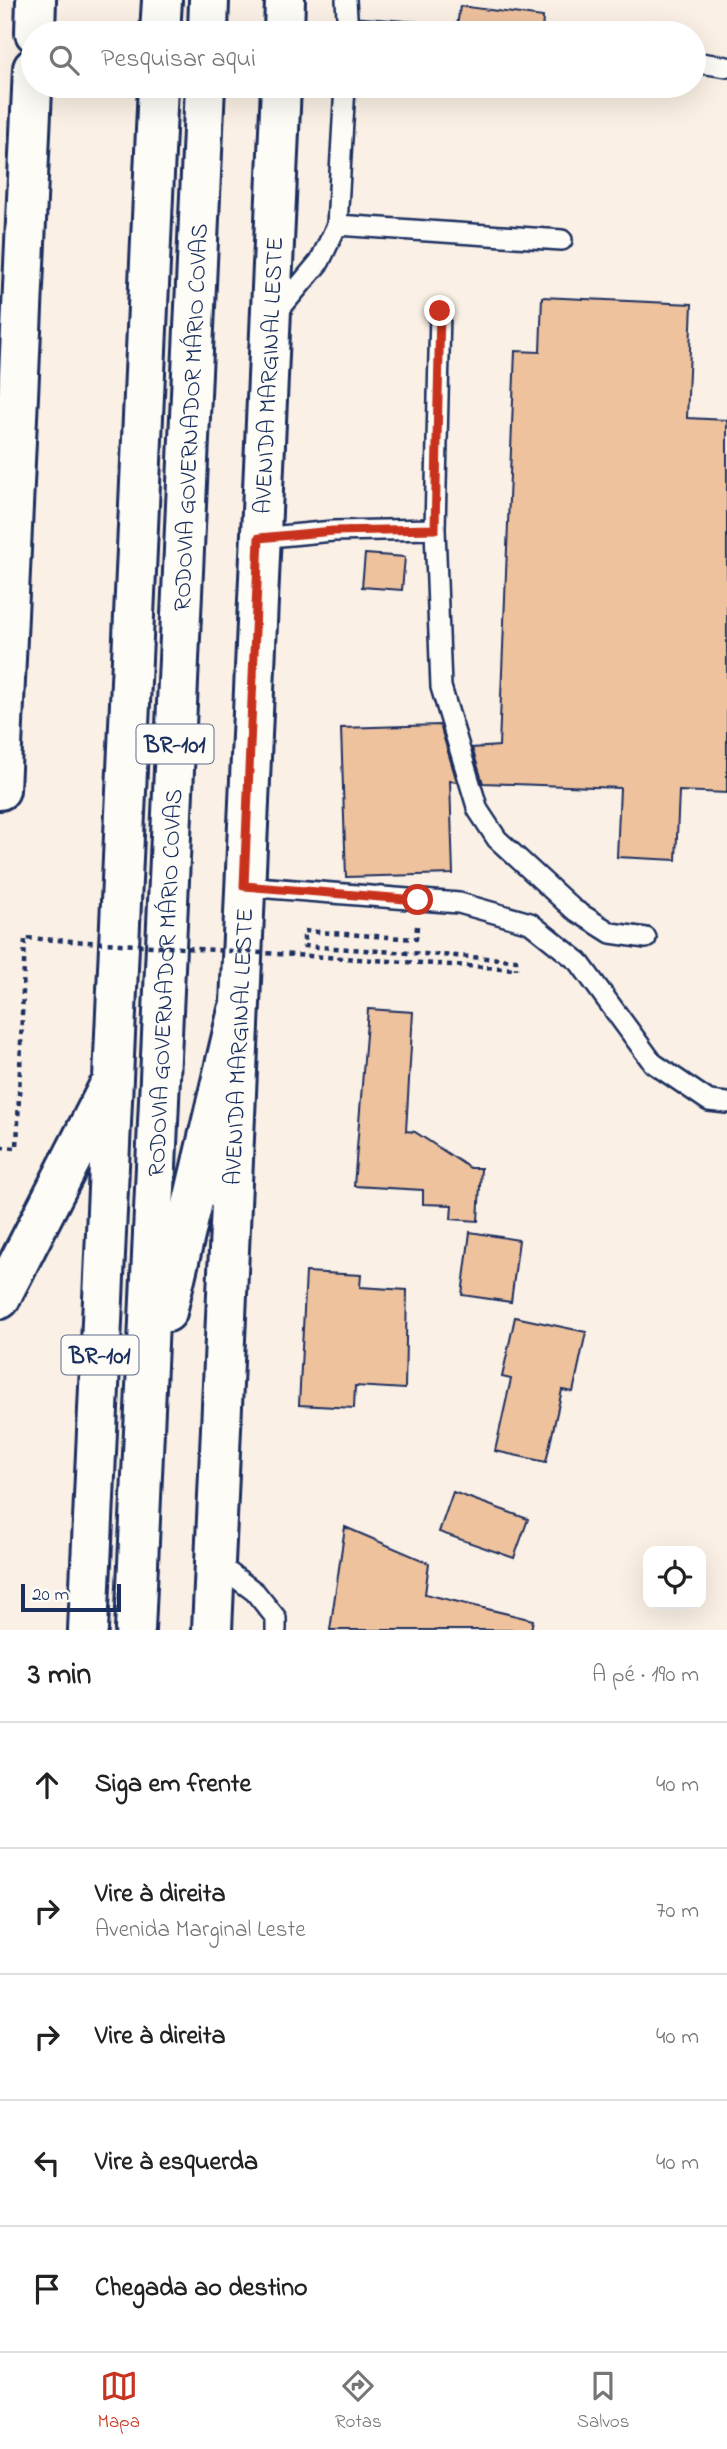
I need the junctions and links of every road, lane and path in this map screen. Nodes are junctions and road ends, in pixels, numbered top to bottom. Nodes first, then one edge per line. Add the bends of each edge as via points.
1 (36, 0) edge
2 (162, 0) edge
3 (209, 0) edge
4 (285, 0) edge
5 (346, 0) edge
6 (35, 21) edge
7 (161, 21) edge
8 (208, 21) edge
9 (284, 21) edge
10 (348, 21) edge
11 (706, 64) edge
12 (727, 67) edge
13 (31, 98) edge
14 (157, 98) edge
15 (204, 98) edge
16 (280, 98) edge
17 (344, 98) edge
18 (337, 225) junction
19 (562, 240) dead end
20 (440, 311) dead end
21 (271, 320) junction
22 (9, 371) edge
23 (435, 529) junction
24 (259, 538) junction
25 (0, 790) edge
26 (244, 886) junction
27 (418, 900) junction
28 (646, 938) dead end
29 (238, 1010) junction
30 (113, 1079) junction
31 (727, 1102) edge
32 (0, 1147) edge
33 (0, 1299) edge
34 (145, 1402) junction
35 (215, 1562) junction
36 (88, 1630) edge
37 (135, 1630) edge
38 (212, 1630) edge
39 (276, 1630) edge

1 - 6 main road
2 - 7 main road
3 - 8 main road
4 - 9 main road
5 - 10 lane
11 - 12 lane
13 - 22 main road
14 - 30 main road, RODOVIA GOVERNADOR MÁRIO COVAS / BR-101
15 - 34 main road, RODOVIA GOVERNADOR MÁRIO COVAS / BR-101
16 - 21 main road, AVENIDA MARGINAL LESTE
17 - 18 lane
18 - 19 lane
18 - 21 lane via 320,261
20 - 23 lane
21 - 24 main road, AVENIDA MARGINAL LESTE
22 - 25 main road
23 - 24 lane
23 - 28 lane via 441,687 478,810 497,839 573,909 611,933
24 - 26 main road, AVENIDA MARGINAL LESTE
26 - 27 lane
26 - 29 main road, AVENIDA MARGINAL LESTE
27 - 31 lane via 459,903 530,923 579,962 653,1063 709,1101
27 - 32 path, bridge via 416,939 304,931 304,946 516,960 516,969 24,938 17,1148
29 - 34 main road
29 - 35 main road, AVENIDA MARGINAL LESTE
30 - 33 main road
30 - 36 main road, RODOVIA GOVERNADOR MÁRIO COVAS / BR-101
34 - 37 main road, RODOVIA GOVERNADOR MÁRIO COVAS / BR-101
35 - 38 main road, AVENIDA MARGINAL LESTE
35 - 39 lane via 255,1592 276,1618

